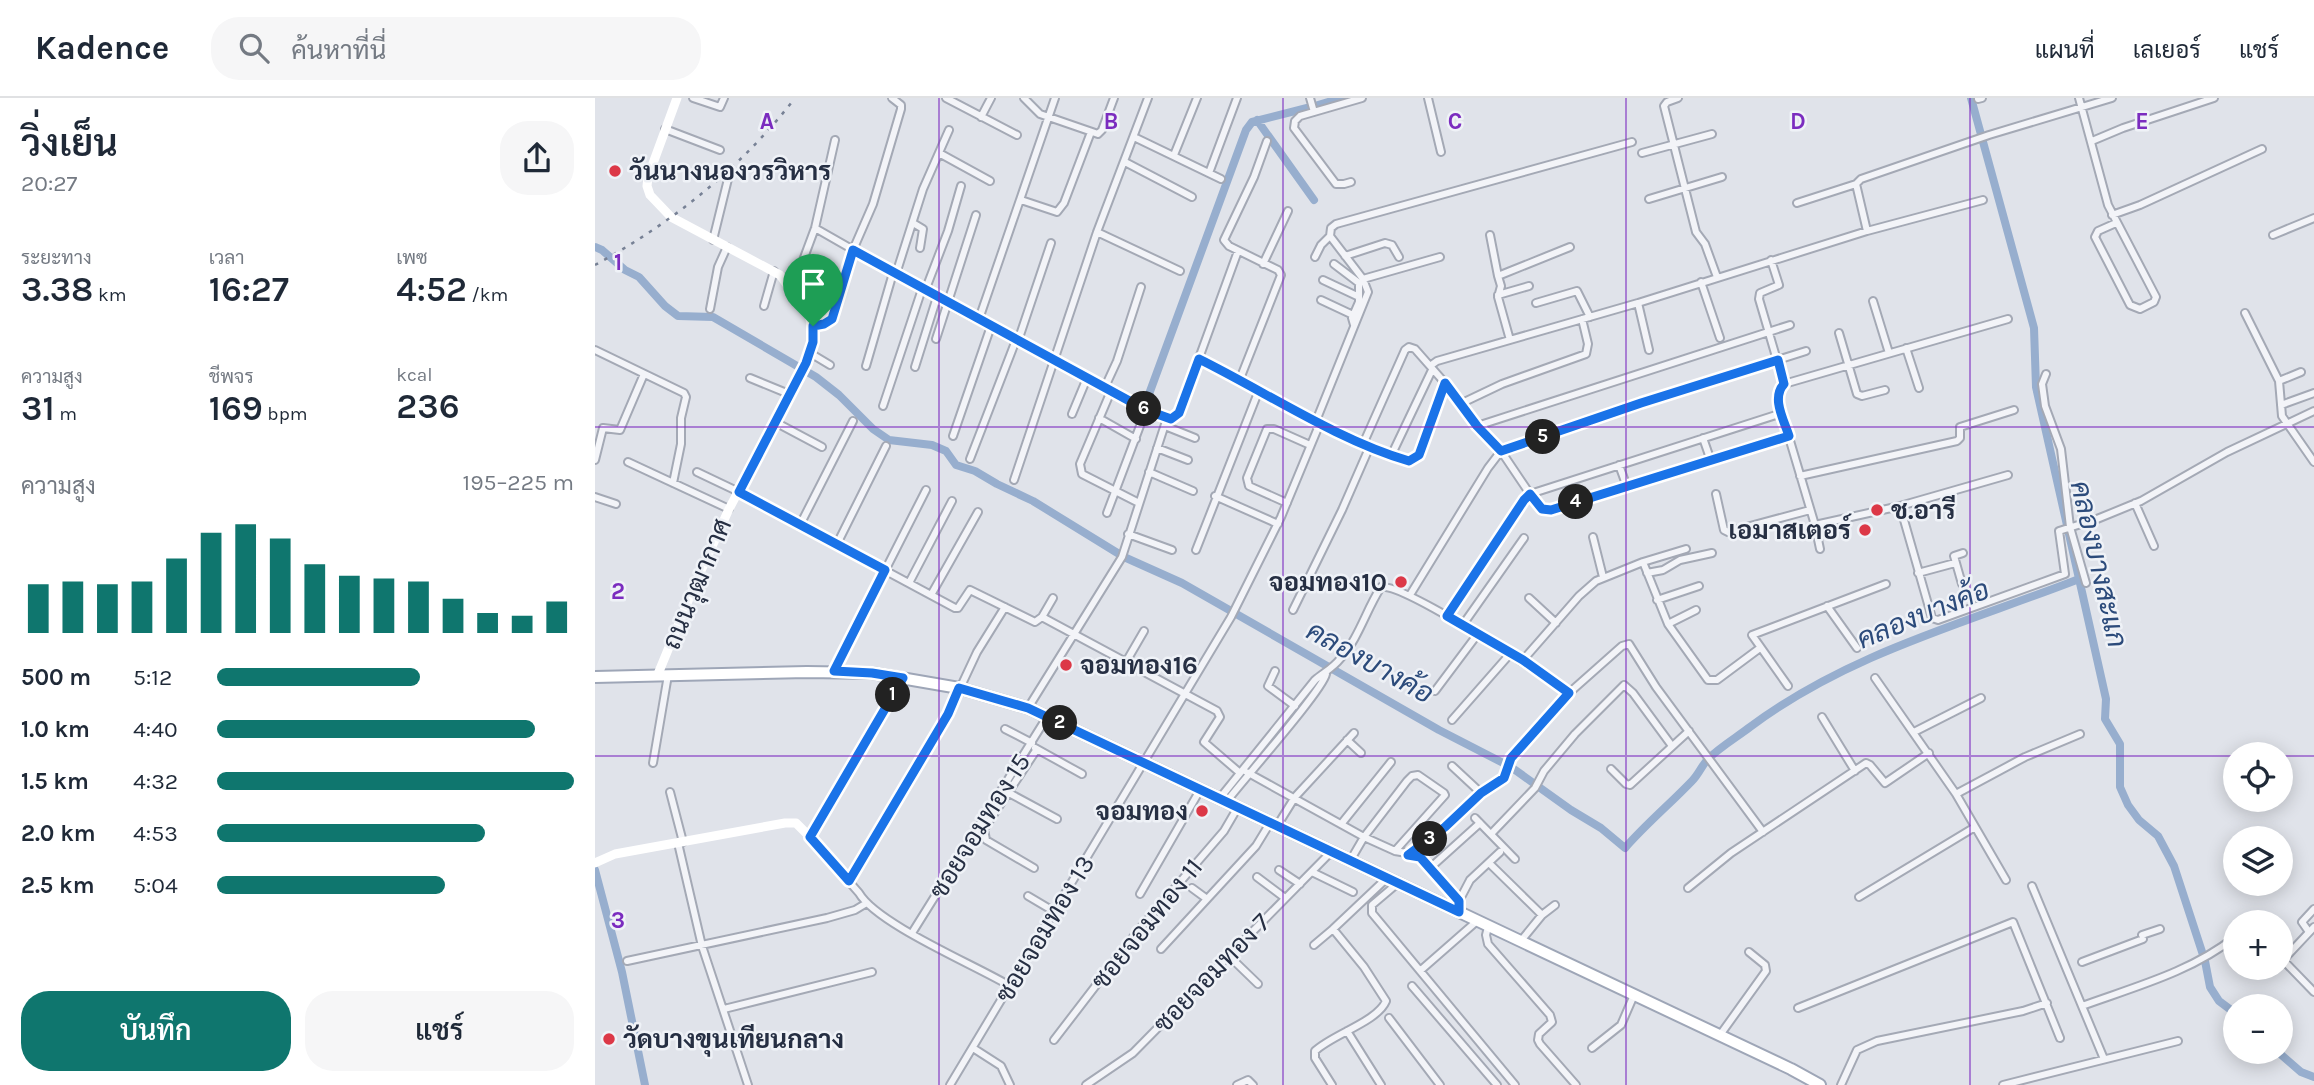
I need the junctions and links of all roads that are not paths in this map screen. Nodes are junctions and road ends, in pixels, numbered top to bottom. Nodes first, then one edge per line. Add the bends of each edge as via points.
1 (677, 98) edge
2 (693, 98) edge
3 (724, 98) edge
4 (893, 98) edge
5 (946, 98) edge
6 (991, 98) edge
7 (1024, 98) edge
8 (1055, 98) edge
9 (1114, 98) edge
10 (1149, 98) edge
11 (1198, 98) edge
12 (1237, 98) edge
13 (1310, 98) edge
14 (1362, 98) edge
15 (1428, 98) edge
16 (1678, 98) edge
17 (2079, 98) edge
18 (2112, 98) edge
19 (2214, 98) edge
20 (2081, 108) junction
21 (1314, 112) junction
22 (1048, 116) junction
23 (981, 117) junction
24 (665, 129) junction
25 (949, 131) dead end
26 (1091, 132) junction
27 (1712, 134) dead end
28 (1017, 135) dead end
29 (1135, 137) junction
30 (835, 139) dead end
31 (1267, 141) dead end
32 (2092, 141) junction
33 (1632, 142) dead end
34 (1674, 145) junction
35 (2262, 149) dead end
36 (720, 150) dead end
37 (1441, 152) dead end
38 (939, 153) junction
39 (1642, 153) dead end
40 (1174, 155) junction
41 (1125, 162) junction
42 (1209, 173) junction
43 (1722, 177) dead end
44 (1221, 179) dead end
45 (728, 180) dead end
46 (990, 181) dead end
47 (1351, 181) dead end
48 (1856, 184) junction
49 (961, 186) dead end
50 (1684, 188) junction
51 (1192, 197) dead end
52 (1649, 199) dead end
53 (1983, 200) dead end
54 (1021, 201) junction
55 (1797, 203) dead end
56 (1289, 211) dead end
57 (976, 215) dead end
58 (2112, 215) junction
59 (2314, 218) edge
60 (913, 223) junction
61 (2116, 223) junction
62 (815, 228) junction
63 (1867, 231) junction
64 (1097, 232) junction
65 (1490, 235) dead end
66 (2273, 235) dead end
67 (1330, 236) junction
68 (713, 240) junction
69 (1051, 243) dead end
70 (726, 247) junction
71 (1570, 247) dead end
72 (920, 248) dead end
73 (853, 250) junction
74 (1238, 251) junction
75 (1345, 256) junction
76 (1315, 257) dead end
77 (1399, 257) dead end
78 (1440, 257) dead end
79 (1771, 260) junction
80 (1263, 264) junction
81 (1334, 264) dead end
82 (774, 271) junction
83 (1180, 271) dead end
84 (895, 273) junction
85 (1498, 276) junction
86 (1717, 277) junction
87 (1363, 279) junction
88 (1322, 280) dead end
89 (1700, 282) junction
90 (1529, 286) dead end
91 (1141, 287) dead end
92 (792, 290) junction
93 (924, 290) junction
94 (1498, 295) junction
95 (1357, 296) junction
96 (937, 297) junction
97 (1321, 300) dead end
98 (1873, 301) dead end
99 (1536, 303) dead end
100 (1637, 303) junction
101 (949, 304) junction
102 (764, 306) dead end
103 (710, 309) dead end
104 (2245, 313) dead end
105 (1353, 315) junction
106 (1590, 317) junction
107 (979, 319) junction
108 (1582, 319) junction
109 (2008, 319) dead end
110 (813, 326) junction
111 (991, 326) junction
112 (1354, 326) junction
113 (1790, 326) dead end
114 (1770, 333) junction
115 (1839, 333) dead end
116 (1720, 338) dead end
117 (936, 339) dead end
118 (1017, 340) junction
119 (1510, 340) junction
120 (1906, 348) junction
121 (595, 350) edge
122 (1649, 350) dead end
123 (1806, 351) dead end
124 (810, 353) junction
125 (1889, 353) junction
126 (1199, 359) junction
127 (1055, 360) junction
128 (1778, 360) junction
129 (830, 365) dead end
130 (1848, 365) junction
131 (866, 366) dead end
132 (915, 367) dead end
133 (1431, 368) junction
134 (2301, 372) dead end
135 (644, 374) junction
136 (2046, 374) dead end
137 (750, 378) dead end
138 (1087, 378) junction
139 (1240, 379) junction
140 (2279, 381) junction
141 (1445, 383) junction
142 (1784, 384) junction
143 (1919, 388) dead end
144 (1108, 389) junction
145 (1259, 390) junction
146 (1885, 390) dead end
147 (2314, 393) edge
148 (789, 394) junction
149 (1460, 404) junction
150 (2281, 405) junction
151 (883, 406) dead end
152 (1146, 410) junction
153 (2014, 410) dead end
154 (2314, 411) edge
155 (1072, 414) dead end
156 (1782, 414) junction
157 (1100, 418) junction
158 (1167, 418) junction
159 (853, 421) dead end
160 (775, 422) junction
161 (1318, 422) junction
162 (2287, 425) junction
163 (1165, 426) junction
164 (1477, 426) junction
165 (953, 436) dead end
166 (1789, 436) junction
167 (1195, 438) dead end
168 (1703, 438) junction
169 (1136, 439) junction
170 (1367, 444) junction
171 (1310, 445) junction
172 (886, 446) dead end
173 (822, 447) dead end
174 (1157, 448) junction
175 (1501, 451) junction
176 (1391, 456) junction
177 (970, 459) dead end
178 (595, 460) edge
179 (1188, 460) dead end
180 (1711, 461) junction
181 (628, 462) dead end
182 (2314, 462) edge
183 (1619, 465) junction
184 (697, 472) dead end
185 (1149, 472) junction
186 (2008, 475) dead end
187 (1800, 476) junction
188 (1014, 480) dead end
189 (673, 483) junction
190 (1627, 487) junction
191 (926, 490) dead end
192 (1115, 491) junction
193 (1193, 491) dead end
194 (739, 492) junction
195 (1530, 494) junction
196 (1716, 494) dead end
197 (1216, 496) junction
198 (595, 497) edge
199 (952, 501) dead end
200 (616, 503) dead end
201 (1139, 503) junction
202 (1287, 503) junction
203 (2135, 503) junction
204 (1900, 506) junction
205 (730, 509) junction
206 (1810, 510) junction
207 (978, 512) dead end
208 (1107, 513) dead end
209 (1278, 524) junction
210 (800, 525) junction
211 (1815, 525) junction
212 (2069, 528) junction
213 (1128, 534) junction
214 (1593, 537) dead end
215 (1524, 538) dead end
216 (837, 544) junction
217 (2154, 546) dead end
218 (1686, 549) dead end
219 (1820, 549) dead end
220 (1172, 550) dead end
221 (1196, 550) dead end
222 (1712, 553) dead end
223 (1963, 553) dead end
224 (1955, 563) junction
225 (1645, 567) junction
226 (885, 570) junction
227 (1918, 573) junction
228 (1603, 577) junction
229 (909, 583) junction
230 (2086, 583) dead end
231 (1886, 584) dead end
232 (1962, 584) dead end
233 (1699, 586) dead end
234 (931, 594) junction
235 (1410, 595) junction
236 (1053, 598) dead end
237 (1529, 598) dead end
238 (1657, 600) junction
239 (1827, 606) junction
240 (1005, 607) junction
241 (1293, 610) dead end
242 (1696, 610) dead end
243 (1447, 616) junction
244 (1042, 617) junction
245 (1556, 623) junction
246 (1668, 624) junction
247 (1462, 626) junction
248 (1144, 631) dead end
249 (1073, 634) junction
250 (1476, 635) junction
251 (1759, 648) junction
252 (1857, 648) dead end
253 (1510, 654) junction
254 (1523, 660) junction
255 (1126, 662) junction
256 (834, 671) junction
257 (1275, 671) dead end
258 (1328, 672) junction
259 (663, 674) junction
260 (595, 677) edge
261 (903, 678) junction
262 (1875, 678) dead end
263 (1788, 686) dead end
264 (959, 688) junction
265 (1435, 691) dead end
266 (1569, 693) junction
267 (1186, 695) junction
268 (1981, 698) dead end
269 (1295, 706) junction
270 (1028, 708) junction
271 (1047, 717) junction
272 (1822, 717) dead end
273 (1452, 720) dead end
274 (1005, 729) dead end
275 (1689, 731) junction
276 (1914, 732) junction
277 (1354, 733) dead end
278 (2080, 734) dead end
279 (1347, 740) junction
280 (1033, 746) junction
281 (1672, 746) junction
282 (1361, 753) dead end
283 (1929, 753) junction
284 (1391, 762) dead end
285 (653, 763) dead end
286 (1145, 763) junction
287 (1452, 766) dead end
288 (1611, 769) dead end
289 (1855, 771) junction
290 (1244, 772) junction
291 (1082, 774) dead end
292 (1201, 789) junction
293 (670, 792) dead end
294 (1009, 793) junction
295 (1481, 793) junction
296 (1956, 794) junction
297 (1295, 797) junction
298 (1224, 799) junction
299 (1238, 807) junction
300 (1057, 819) dead end
301 (1342, 823) junction
302 (1273, 824) junction
303 (1975, 827) junction
304 (1763, 832) junction
305 (1491, 834) junction
306 (810, 837) junction
307 (1364, 837) junction
308 (681, 842) junction
309 (1395, 851) junction
310 (1331, 852) junction
311 (1500, 852) dead end
312 (1408, 855) junction
313 (1515, 859) dead end
314 (597, 861) edge
315 (1350, 861) junction
316 (1489, 863) junction
317 (1034, 868) dead end
318 (1430, 868) junction
319 (1279, 870) dead end
320 (1312, 872) junction
321 (1257, 877) dead end
322 (2006, 880) dead end
323 (849, 881) junction
324 (1392, 881) junction
325 (1300, 884) junction
326 (2032, 886) dead end
327 (1192, 888) dead end
328 (1688, 888) dead end
329 (1353, 892) dead end
330 (1140, 894) dead end
331 (1028, 896) dead end
332 (1859, 897) dead end
333 (1285, 898) junction
334 (1206, 899) junction
335 (865, 904) junction
336 (1555, 905) dead end
337 (1459, 906) junction
338 (2314, 909) edge
339 (1055, 912) junction
340 (1542, 915) junction
341 (1477, 921) junction
342 (1488, 927) junction
343 (1333, 929) junction
344 (2160, 929) dead end
345 (2311, 930) edge
346 (912, 933) junction
347 (1520, 942) junction
348 (1314, 945) dead end
349 (702, 946) junction
350 (2223, 946) edge
351 (2293, 947) edge
352 (1161, 949) dead end
353 (1749, 952) dead end
354 (1228, 955) junction
355 (627, 961) dead end
356 (2082, 962) dead end
357 (1421, 970) junction
358 (2293, 970) edge
359 (872, 972) dead end
360 (1258, 984) dead end
361 (1010, 986) junction
362 (1412, 986) dead end
363 (2314, 992) edge
364 (1634, 995) junction
365 (2047, 1003) junction
366 (2082, 1006) junction
367 (1798, 1008) dead end
368 (724, 1009) junction
369 (1389, 1018) dead end
370 (1347, 1031) junction
371 (1720, 1035) junction
372 (2060, 1038) dead end
373 (1054, 1040) dead end
374 (2178, 1041) dead end
375 (973, 1048) junction
376 (1592, 1048) dead end
377 (1492, 1057) junction
378 (2104, 1059) junction
379 (1482, 1066) junction
380 (2033, 1081) edge
381 (748, 1085) edge
382 (950, 1085) edge
383 (1010, 1085) edge
384 (1086, 1085) edge
385 (1237, 1085) edge
386 (1253, 1085) edge
387 (1332, 1085) edge
388 (1381, 1085) edge
389 (1440, 1085) edge
390 (1497, 1085) edge
391 (1515, 1085) edge
392 (1576, 1085) edge
393 (1820, 1085) edge
394 (1841, 1085) edge
395 (2003, 1085) edge

1 - 24 main road
2 - 3 street via 720,107
4 - 73 street via 901,109 873,204
5 - 23 street
6 - 23 street
7 - 22 street
8 - 22 street
9 - 26 street via 1102,130
10 - 29 street
11 - 40 street
12 - 42 street
13 - 21 street
14 - 21 street
15 - 37 street
16 - 34 street via 1664,106
17 - 20 street
18 - 20 street
19 - 32 street
20 - 32 street
20 - 48 street via 1989,135
21 - 47 street via 1300,116 1294,128 1336,184
22 - 26 street
22 - 54 street
23 - 28 street
24 - 36 street
24 - 68 main road via 648,177 650,195 671,217
25 - 38 street
26 - 54 street via 1057,212
27 - 34 street
29 - 40 street
29 - 41 street
30 - 62 street
31 - 74 street via 1224,240
32 - 58 street
33 - 67 street via 1336,224
34 - 39 street
34 - 50 street
35 - 58 street
38 - 46 street
38 - 60 street
40 - 42 street
41 - 51 street
41 - 64 street
42 - 44 street
43 - 50 street
45 - 68 street
48 - 55 street
48 - 63 street
49 - 93 street
50 - 52 street
50 - 86 street via 1696,232
53 - 63 street
54 - 107 street
56 - 80 street
57 - 101 street
58 - 61 street
59 - 66 street
60 - 72 street via 923,229
60 - 84 street
61 - 61 street via 2156,297 2140,309 2130,305 2095,237
62 - 73 street
62 - 92 street
63 - 79 street
64 - 83 street
64 - 127 street
65 - 85 street
67 - 75 street
67 - 76 street
68 - 70 main road
69 - 118 street
70 - 82 main road
70 - 103 street
71 - 85 street
73 - 84 street
73 - 110 street via 832,319
74 - 80 street
74 - 126 street
75 - 77 street via 1385,243 1392,245
75 - 87 street
78 - 87 street
79 - 86 street
79 - 114 street via 1779,285 1759,293
80 - 139 street via 1281,275
81 - 95 street via 1357,281
82 - 92 main road
82 - 102 street
84 - 93 street
84 - 131 street
85 - 94 street
86 - 89 street
87 - 112 street, ซอยจอมทอง 13 via 1368,292
88 - 95 street
89 - 100 street
89 - 116 street
90 - 94 street
91 - 144 street
92 - 110 main road
93 - 96 street
93 - 151 street
94 - 119 street
95 - 105 street
96 - 101 street
96 - 132 street
97 - 105 street
98 - 125 street
99 - 106 street via 1577,291
100 - 106 street
100 - 122 street
101 - 107 street
101 - 117 street
104 - 140 street
105 - 112 street
106 - 108 street
107 - 111 street
108 - 119 street
108 - 149 street via 1586,354
109 - 120 street
110 - 124 main road, ถนนวุฒากาศ
111 - 118 street
111 - 165 street
112 - 161 street, ซอยจอมทอง 13
113 - 114 street
114 - 128 street
114 - 164 street
115 - 130 street
118 - 127 street
118 - 177 street
119 - 133 street via 1437,361
120 - 125 street
120 - 143 street
121 - 135 street
123 - 128 street
124 - 129 street
124 - 148 main road, ถนนวุฒากาศ
125 - 130 street
126 - 139 street
126 - 158 street via 1179,413
127 - 138 street
127 - 188 street
128 - 142 street
128 - 175 street
130 - 142 street
130 - 146 street via 1859,396
133 - 141 street
133 - 170 street via 1415,349 1405,350
133 - 176 street
134 - 140 street
135 - 178 street via 620,430 603,428
135 - 189 street via 684,393
136 - 212 street via 2042,384 2045,406 2061,449
137 - 148 street
138 - 144 street
138 - 155 street
139 - 145 street
140 - 150 street
141 - 149 street
141 - 176 street via 1419,455 1409,461
142 - 156 street via 1777,397
144 - 152 street
144 - 157 street
145 - 161 street
145 - 197 street
147 - 150 street
148 - 160 main road, ถนนวุฒากาศ
149 - 164 street
150 - 162 street
152 - 158 street
152 - 169 street
153 - 187 street via 1960,427 1957,442
154 - 162 street
156 - 166 street
156 - 168 street
157 - 169 street
157 - 192 street via 1080,471
158 - 163 street
159 - 210 street
160 - 173 street
160 - 194 main road, ถนนวุฒากาศ
161 - 170 street
161 - 171 street, ซอยจอมทอง 13
162 - 182 street
162 - 203 street
163 - 167 street
163 - 174 street
164 - 175 street
166 - 180 street
166 - 187 street
168 - 180 street
168 - 183 street
169 - 192 street
170 - 176 street
170 - 241 street via 1342,510
171 - 202 street, ซอยจอมทอง 13
171 - 202 street via 1267,429 1247,478 1249,486
172 - 216 street
174 - 179 street
174 - 185 street
175 - 195 street
175 - 235 street
180 - 190 street
181 - 189 street
183 - 190 street
183 - 195 street
184 - 194 street
185 - 193 street
185 - 201 street
186 - 204 street
187 - 206 street
189 - 205 street
190 - 195 street via 1551,510 1542,509
191 - 226 street
192 - 201 street
192 - 208 street
194 - 205 main road, ถนนวุฒากาศ
194 - 210 street via 759,498
195 - 243 street
196 - 206 street via 1728,532
197 - 209 street
197 - 221 street
198 - 200 street
199 - 229 street
201 - 213 street
202 - 209 street, ซอยจอมทอง 13
203 - 212 street
203 - 217 street
204 - 211 street
204 - 227 street
205 - 259 main road, ถนนวุฒากาศ via 695,584
206 - 211 street
207 - 234 street
209 - 267 street, ซอยจอมทอง 13
210 - 216 street
211 - 219 street
212 - 227 street via 2059,531 2065,574 1938,620 1932,618
212 - 230 street
213 - 220 street
213 - 249 street via 1122,557
214 - 228 street
215 - 247 street
216 - 226 street
218 - 225 street
222 - 225 street via 1664,570
223 - 224 street via 1954,555
224 - 227 street
224 - 232 street
225 - 228 street
225 - 238 street
226 - 229 street
226 - 256 street
228 - 245 street
229 - 234 street
231 - 239 street
233 - 238 street
234 - 240 street via 955,608 970,590
235 - 243 street
235 - 258 street via 1381,587 1361,627
236 - 244 street
237 - 245 street
238 - 246 street
239 - 251 street via 1752,635
239 - 252 street
240 - 244 street via 1035,622
240 - 264 street
242 - 246 street
243 - 247 street
244 - 249 street
245 - 254 street
246 - 251 street via 1711,682
247 - 250 street
248 - 255 street
249 - 255 street
249 - 270 street
250 - 253 street
250 - 265 street
251 - 263 street
253 - 254 street
253 - 273 street
254 - 266 street
255 - 267 street
256 - 259 main road
256 - 261 main road
257 - 269 street via 1268,686
258 - 269 street via 1315,680
258 - 290 street via 1311,698
259 - 260 main road
259 - 285 street
261 - 264 main road
261 - 306 main road
262 - 276 street
264 - 270 main road
264 - 323 street
266 - 275 street via 1629,644
266 - 295 street via 1504,778
267 - 286 street, ซอยจอมทอง 13
267 - 290 street via 1220,713 1204,741
268 - 276 street
269 - 290 street
270 - 271 main road
271 - 280 street, ซอยจอมทอง 15
271 - 286 main road
272 - 289 street
274 - 280 street
275 - 281 street
275 - 304 street
276 - 283 street
277 - 279 street
278 - 296 street
279 - 282 street
279 - 297 street
280 - 291 street
280 - 294 street
280 - 346 street, ซอยจอมทอง 15
281 - 288 street via 1629,785
281 - 305 street via 1624,685 1575,734 1537,786
283 - 289 street via 1885,783 1868,763
283 - 296 street
284 - 301 street
286 - 292 main road
286 - 339 street, ซอยจอมทอง 13
287 - 295 street
289 - 304 street
290 - 297 street
290 - 298 street
292 - 298 main road
292 - 330 street
293 - 308 street
294 - 300 street
294 - 317 street via 984,829 984,837
295 - 312 street
296 - 303 street
297 - 301 street
297 - 302 street
298 - 299 main road
299 - 302 main road
299 - 373 street, ซอยจอมทอง 11 via 1224,831 1137,932
301 - 307 street
302 - 310 main road
302 - 334 street
303 - 322 street
303 - 332 street
304 - 328 street
305 - 313 street
305 - 318 street via 1477,820
306 - 308 main road via 791,822
306 - 323 street
307 - 309 street
307 - 309 street via 1412,776 1418,775 1444,793
307 - 315 street
308 - 314 main road
308 - 349 street
309 - 312 street
310 - 315 main road
310 - 320 street, ซอยจอมทอง 7
311 - 316 street
312 - 318 street via 1418,855
315 - 324 main road
316 - 337 street via 1470,880
316 - 340 street
318 - 337 street
319 - 325 street
320 - 325 street, ซอยจอมทอง 7
320 - 329 street
321 - 333 street
323 - 335 street
324 - 337 main road
324 - 343 street
324 - 357 street via 1370,909
325 - 333 street, ซอยจอมทอง 7
326 - 366 street
327 - 334 street
331 - 339 street
333 - 354 street, ซอยจอมทอง 7
334 - 352 street
335 - 346 street
335 - 349 street via 827,918
336 - 340 street
337 - 341 main road
338 - 345 street via 2302,922
339 - 361 street, ซอยจอมทอง 13
340 - 347 street
341 - 342 main road
341 - 357 street
342 - 347 main road
342 - 392 street via 1488,944 1550,1016 1552,1022 1539,1034 1540,1044
343 - 348 street
343 - 370 street via 1387,1001
344 - 356 street
345 - 351 street
346 - 361 street
347 - 364 main road
349 - 355 street
349 - 368 street
350 - 366 street via 2157,979
353 - 371 street via 1766,971
354 - 360 street
354 - 384 street, ซอยจอมทอง 7 via 1133,1053
357 - 377 street
358 - 363 street
359 - 368 street
361 - 375 street, ซอยจอมทอง 13
362 - 379 street
364 - 371 main road
364 - 376 street via 1621,1025
365 - 367 street via 2011,921
365 - 372 street
365 - 394 street via 1877,1041 1857,1050
366 - 378 street
368 - 381 street
369 - 389 street
370 - 387 street via 1314,1054
370 - 388 street
371 - 393 main road
374 - 378 street
375 - 382 street, ซอยจอมทอง 13
375 - 383 street via 1001,1066
377 - 379 street
377 - 391 street
378 - 380 street
379 - 390 street
380 - 395 street
385 - 386 street via 1248,1080

